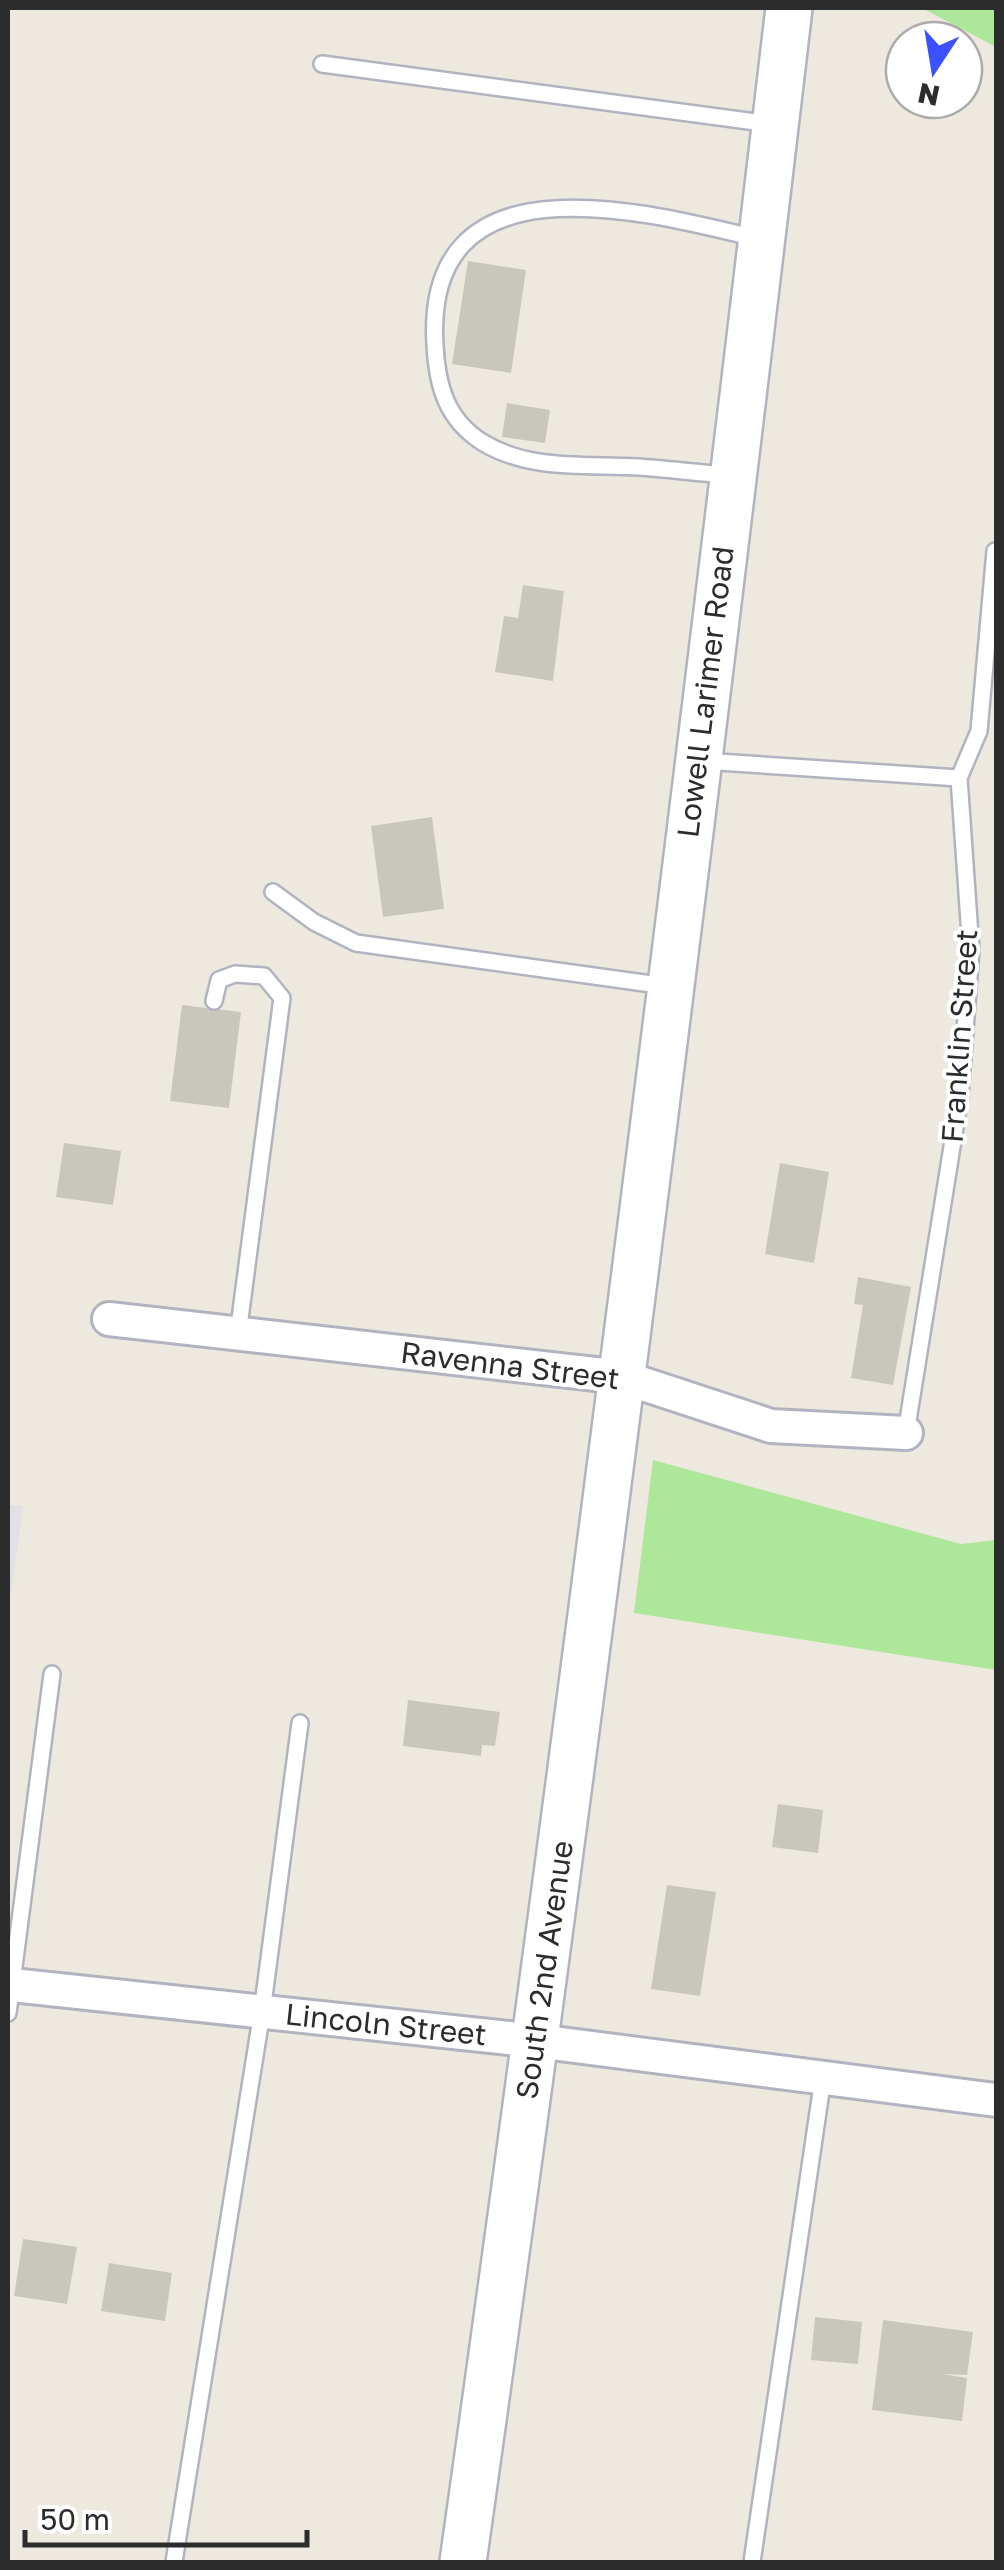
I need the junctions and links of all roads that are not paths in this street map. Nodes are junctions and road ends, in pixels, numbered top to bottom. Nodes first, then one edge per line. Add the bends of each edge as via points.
1 (789, 8) edge
2 (322, 64) dead end
3 (775, 125) junction
4 (761, 240) junction
5 (732, 476) junction
6 (995, 550) edge
7 (698, 760) junction
8 (959, 778) junction
9 (274, 892) dead end
10 (670, 987) junction
11 (214, 1002) dead end
12 (109, 1319) dead end
13 (238, 1334) junction
14 (622, 1377) junction
15 (906, 1433) joint
16 (52, 1674) dead end
17 (300, 1723) dead end
18 (10, 1999) edge
19 (262, 2012) junction
20 (537, 2040) junction
21 (824, 2078) junction
22 (996, 2100) edge
23 (174, 2562) edge
24 (463, 2562) edge
25 (752, 2562) edge

1 - 3 main road, Lowell Larimer Road
2 - 3 lane
3 - 4 main road, Lowell Larimer Road
4 - 5 main road, Lowell Larimer Road
4 - 5 lane via 666,216 565,205 512,215 473,234 442,270 433,318 437,376 451,415 482,441 514,457 551,464
5 - 7 main road, Lowell Larimer Road
6 - 8 lane via 979,731
7 - 8 lane
7 - 10 main road, Lowell Larimer Road
8 - 15 lane, Franklin Street via 971,950 960,1098
9 - 10 lane via 356,944
10 - 14 main road, Lowell Larimer Road
11 - 13 lane via 220,980 236,974 264,976 282,998
12 - 13 street, Ravenna Street
13 - 14 street, Ravenna Street
14 - 15 street, Ravenna Street via 771,1426
14 - 20 main road, South 2nd Avenue
16 - 18 lane
17 - 19 lane
18 - 19 street, Lincoln Street
19 - 20 street, Lincoln Street
19 - 23 lane
20 - 21 street, Lincoln Street
20 - 24 main road, South 2nd Avenue
21 - 22 street, Lincoln Street
21 - 25 lane

